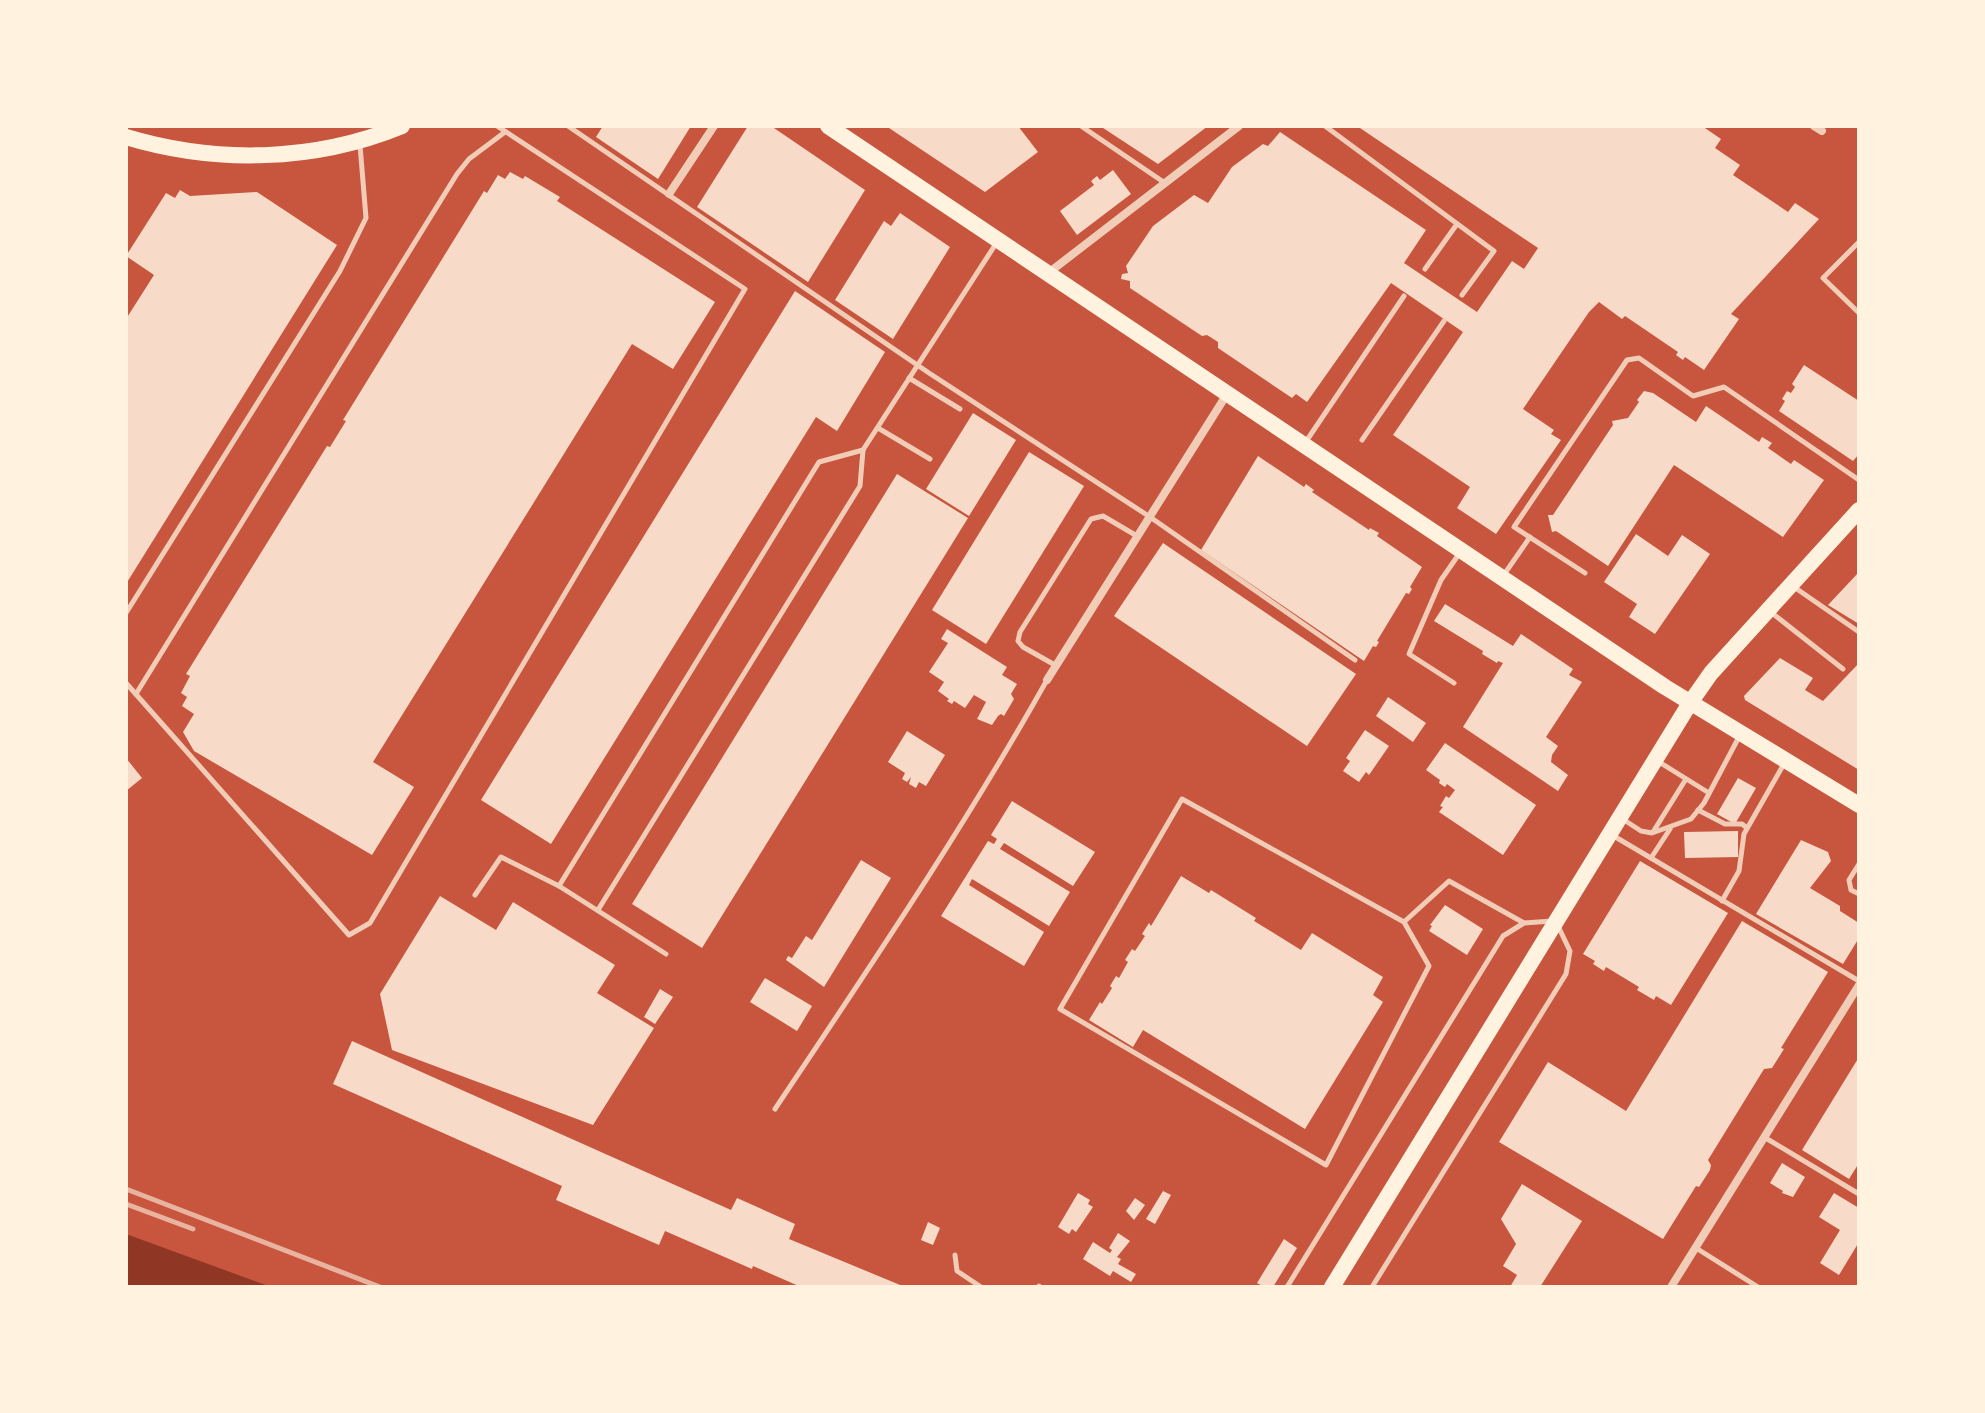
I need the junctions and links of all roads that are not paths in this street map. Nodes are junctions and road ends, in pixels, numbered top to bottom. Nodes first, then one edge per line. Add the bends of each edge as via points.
1 (402, 126) edge
2 (497, 126) edge
3 (568, 126) edge
4 (714, 126) edge
5 (828, 126) edge
6 (1081, 126) edge
7 (1239, 126) edge
8 (1325, 126) edge
9 (505, 132) junction
10 (126, 137) edge
11 (360, 140) junction
12 (1165, 183) junction
13 (669, 194) junction
14 (1457, 223) junction
15 (998, 241) junction
16 (1859, 242) edge
17 (1425, 269) dead end
18 (1047, 274) junction
19 (1462, 295) dead end
20 (1404, 296) dead end
21 (1859, 313) edge
22 (1444, 321) dead end
23 (918, 365) junction
24 (909, 378) junction
25 (1228, 393) junction
26 (960, 409) dead end
27 (878, 428) junction
28 (1362, 440) dead end
29 (1305, 444) junction
30 (863, 450) junction
31 (930, 459) dead end
32 (1859, 480) edge
33 (1859, 510) edge
34 (1150, 517) junction
35 (1137, 536) junction
36 (1530, 537) junction
37 (1462, 550) junction
38 (1585, 573) dead end
39 (1502, 578) junction
40 (1791, 585) junction
41 (1768, 610) junction
42 (126, 613) edge
43 (1859, 632) edge
44 (1355, 660) dead end
45 (1056, 666) junction
46 (1843, 669) dead end
47 (1047, 680) joint
48 (126, 683) edge
49 (1454, 683) dead end
50 (136, 694) junction
51 (1690, 703) junction
52 (1741, 734) junction
53 (1655, 760) junction
54 (1785, 761) junction
55 (1686, 779) junction
56 (1709, 793) junction
57 (1859, 805) edge
58 (1698, 810) junction
59 (1620, 817) junction
60 (1670, 828) junction
61 (1747, 828) junction
62 (1610, 833) junction
63 (1652, 833) junction
64 (1651, 858) junction
65 (1859, 864) edge
66 (559, 886) junction
67 (1859, 894) edge
68 (475, 895) dead end
69 (1722, 901) junction
70 (598, 910) junction
71 (1556, 920) junction
72 (1404, 922) junction
73 (1524, 923) junction
74 (666, 954) dead end
75 (1859, 983) edge
76 (775, 1109) dead end
77 (1764, 1137) junction
78 (1859, 1194) edge
79 (1696, 1248) junction
80 (955, 1255) dead end
81 (981, 1287) edge
82 (1287, 1287) edge
83 (1332, 1287) edge
84 (1372, 1287) edge
85 (1671, 1287) edge
86 (1758, 1287) edge

1 - 11 main road
2 - 9 lane
3 - 13 lane
4 - 13 street
5 - 15 main road
6 - 12 lane
7 - 12 street
8 - 14 lane
9 - 50 lane via 457,174
9 - 50 lane via 745,289 370,923 349,935
10 - 11 main road via 162,148 226,156 298,152
11 - 42 lane via 366,218 340,271
12 - 18 street
13 - 23 lane
14 - 17 lane
14 - 19 lane via 1494,251
15 - 18 main road
15 - 23 lane
16 - 21 lane via 1823,278
18 - 25 main road
20 - 29 lane
22 - 28 lane
23 - 24 lane
23 - 34 lane
24 - 26 lane
24 - 27 lane
25 - 29 main road
25 - 34 street
27 - 30 lane
27 - 31 lane
29 - 37 main road
30 - 66 lane via 819,462
30 - 70 lane via 860,486
32 - 36 lane via 1724,387 1693,396 1639,358 1627,360 1514,527
33 - 40 main road
34 - 35 street
34 - 44 lane
35 - 45 street
35 - 45 lane via 1096,516 1020,632 1023,647
36 - 38 lane
36 - 39 lane
37 - 39 main road
37 - 49 lane via 1441,580 1409,654
39 - 51 main road
40 - 41 main road
40 - 43 lane
41 - 46 lane
41 - 51 main road
45 - 47 street
47 - 76 lane via 992,778
48 - 50 lane
51 - 52 main road
51 - 53 main road
52 - 54 main road
52 - 56 lane
53 - 55 lane
53 - 59 main road
54 - 57 main road
54 - 61 lane
55 - 56 lane
55 - 63 lane
56 - 58 lane
58 - 60 lane
58 - 61 lane
59 - 62 main road
59 - 63 lane
60 - 63 lane
60 - 64 lane
61 - 69 lane via 1739,871
62 - 64 lane
62 - 71 main road
64 - 69 lane
65 - 67 lane via 1849,880 1851,890
66 - 68 lane via 501,857
66 - 70 lane
69 - 75 lane
70 - 74 lane
71 - 73 lane
71 - 83 main road
71 - 84 lane via 1570,951 1566,974
72 - 72 lane via 1182,799 1060,1009 1326,1165 1429,966
72 - 73 lane via 1449,881
73 - 82 lane via 1503,936
75 - 77 street
77 - 78 lane
77 - 79 street
79 - 85 street
79 - 86 lane
80 - 81 lane via 957,1271

